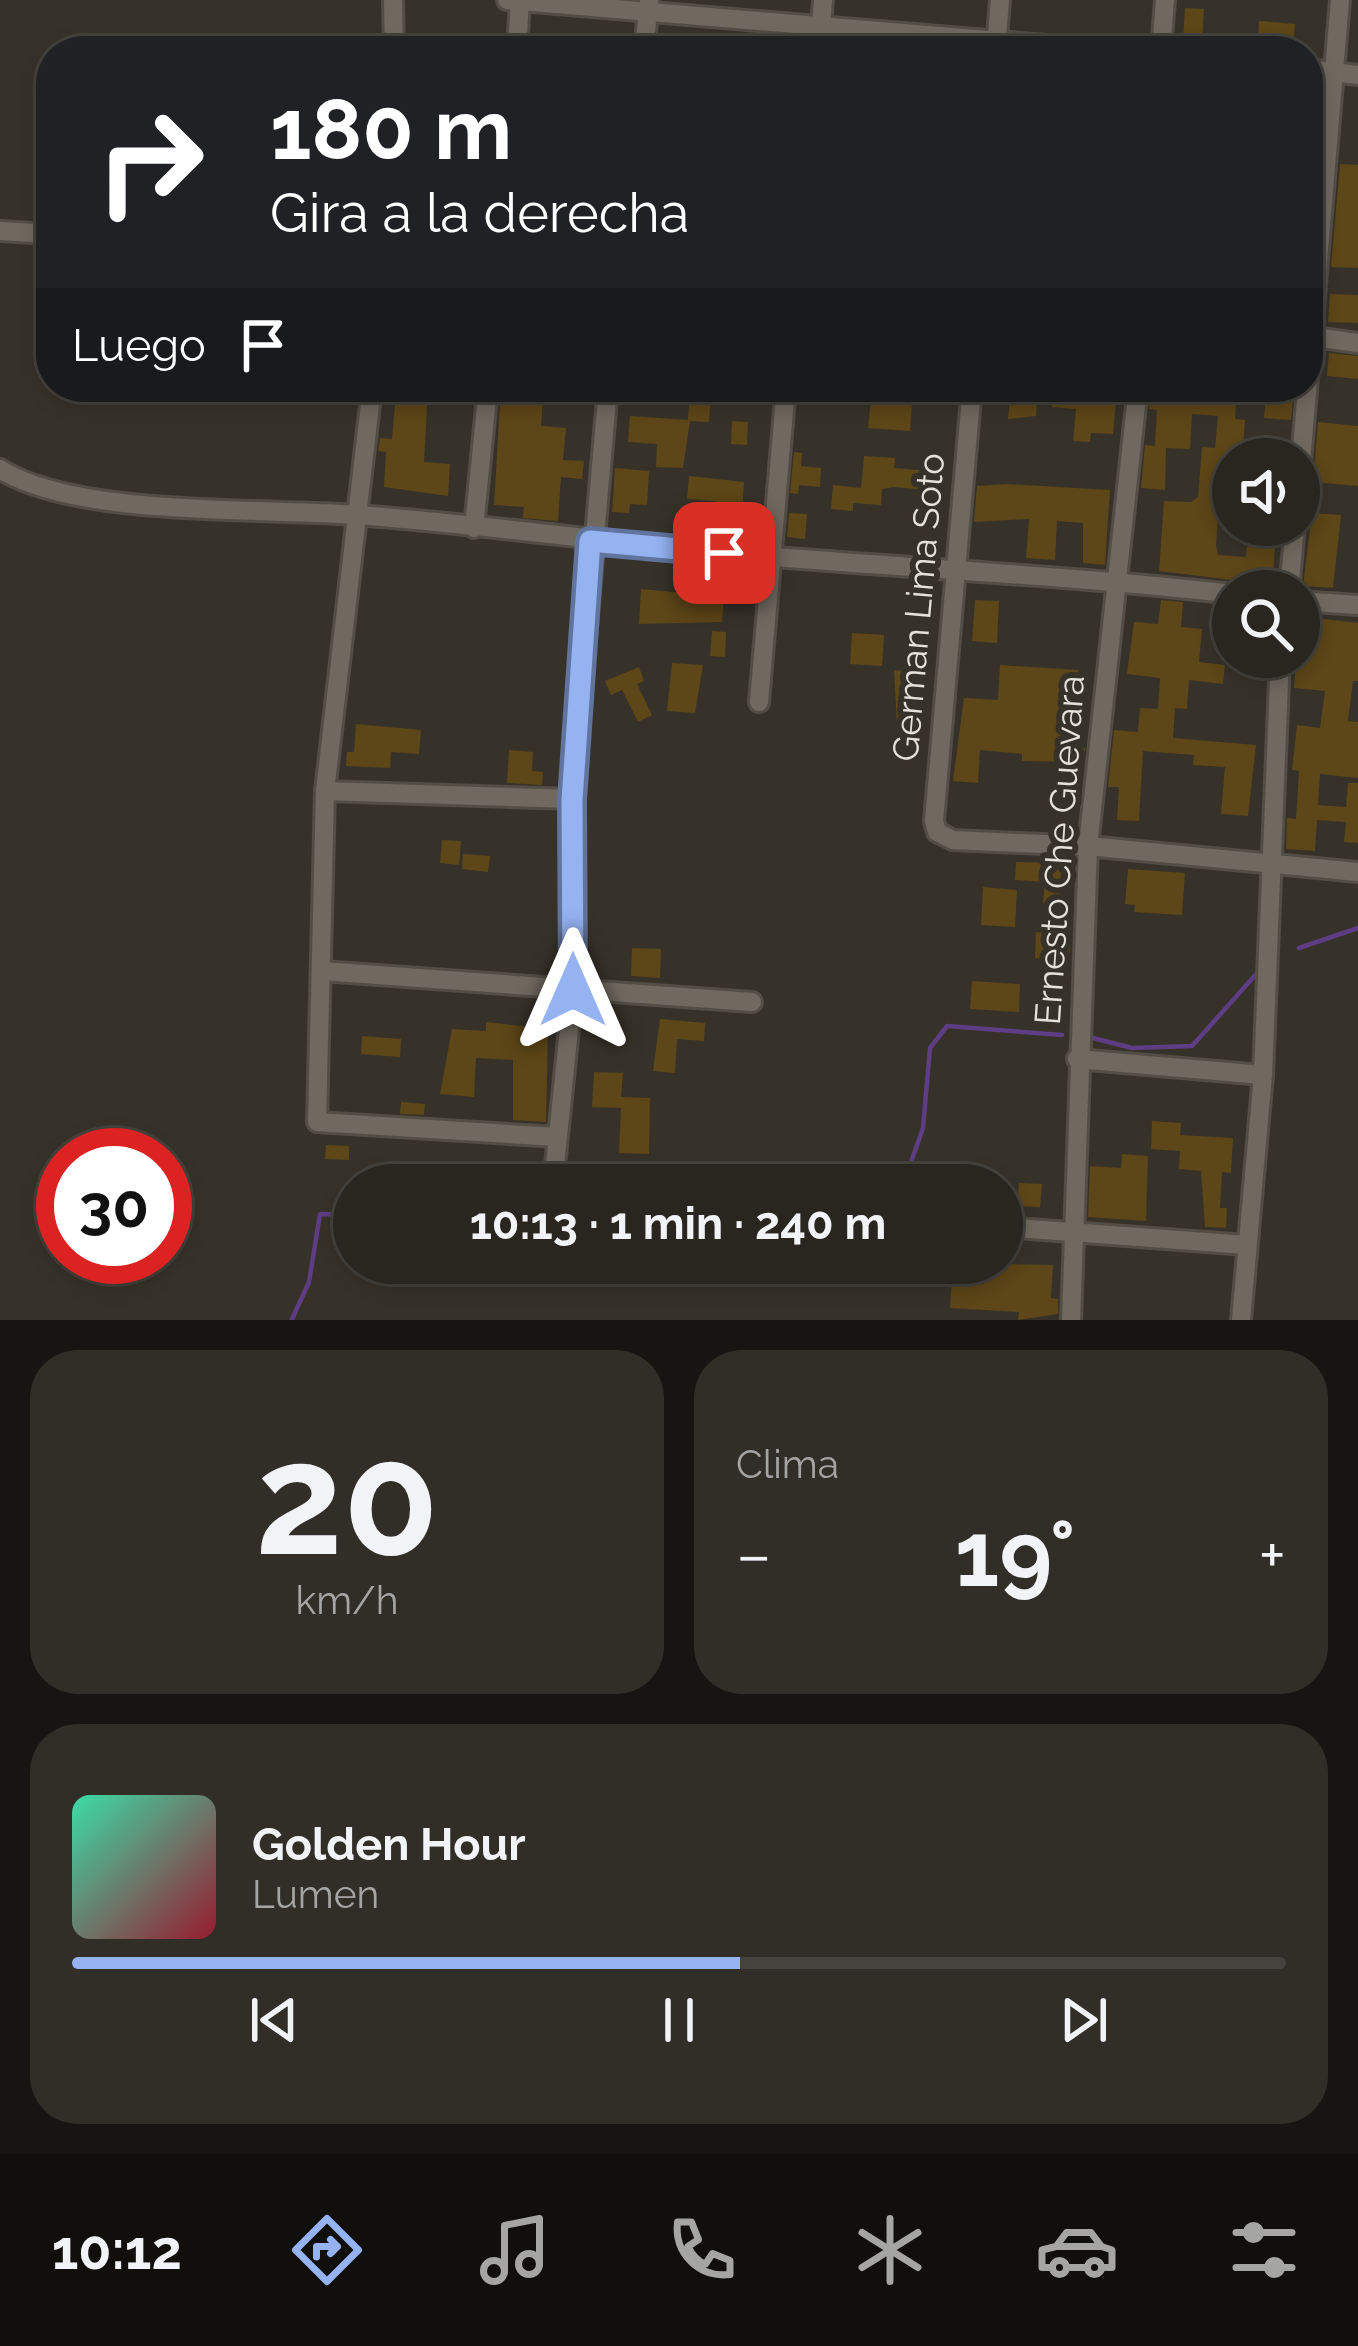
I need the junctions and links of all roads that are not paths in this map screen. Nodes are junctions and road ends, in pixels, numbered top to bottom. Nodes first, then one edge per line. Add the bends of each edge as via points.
1 (393, 0) edge
2 (507, 0) edge
3 (520, 0) edge
4 (823, 0) edge
5 (1000, 0) edge
6 (1165, 0) edge
7 (1340, 0) edge
8 (649, 4) edge
9 (821, 23) junction
10 (394, 36) edge
11 (518, 36) edge
12 (646, 36) edge
13 (820, 36) edge
14 (920, 36) edge
15 (997, 36) edge
16 (1162, 36) edge
17 (1323, 70) edge
18 (1334, 71) junction
19 (1358, 75) edge
20 (1323, 204) edge
21 (0, 231) edge
22 (36, 233) edge
23 (1323, 338) edge
24 (1358, 343) edge
25 (371, 402) edge
26 (487, 402) edge
27 (606, 402) edge
28 (784, 402) edge
29 (970, 402) edge
30 (1136, 402) edge
31 (1306, 402) edge
32 (1303, 438) edge
33 (0, 470) edge
34 (360, 515) junction
35 (474, 528) junction
36 (590, 541) junction
37 (769, 557) junction
38 (959, 566) junction
39 (1116, 581) junction
40 (1212, 592) edge
41 (1320, 602) edge
42 (1358, 605) edge
43 (1279, 678) edge
44 (759, 702) dead end
45 (325, 790) junction
46 (572, 800) junction
47 (1088, 846) junction
48 (1273, 864) junction
49 (1358, 872) edge
50 (322, 971) junction
51 (573, 990) junction
52 (752, 1002) dead end
53 (1077, 1059) junction
54 (1263, 1076) junction
55 (557, 1137) junction
56 (555, 1164) edge
57 (1023, 1228) edge
58 (1076, 1231) junction
59 (1247, 1245) junction
60 (1071, 1320) edge
61 (1241, 1320) edge

1 - 10 street
2 - 3 street
3 - 8 street
3 - 11 street
4 - 9 street
5 - 15 street
6 - 16 street
7 - 18 street
8 - 9 street
8 - 12 street
9 - 13 street
9 - 14 street
17 - 18 street
18 - 19 street
18 - 20 street
21 - 22 street
23 - 24 street
25 - 34 street
26 - 35 street
27 - 36 street
28 - 37 street
29 - 38 street, German Lima Soto
30 - 39 street, Ernesto Che Guevara
31 - 32 street
33 - 34 street via 76,499
34 - 35 street
34 - 45 street
35 - 36 street
36 - 37 street
36 - 46 street
37 - 38 street
37 - 44 street
38 - 39 street
38 - 47 street, German Lima Soto via 937,832 953,840
39 - 40 street
39 - 47 street, Ernesto Che Guevara
41 - 42 street
43 - 48 street
45 - 46 street
45 - 50 street
46 - 51 street
47 - 48 street
47 - 53 street, Ernesto Che Guevara
48 - 49 street
48 - 54 street
50 - 51 street
50 - 55 street via 317,1122
51 - 52 street
51 - 55 street
53 - 54 street
53 - 58 street, Ernesto Che Guevara
54 - 59 street
55 - 56 street
57 - 58 street
58 - 59 street
58 - 60 street, Ernesto Che Guevara
59 - 61 street

